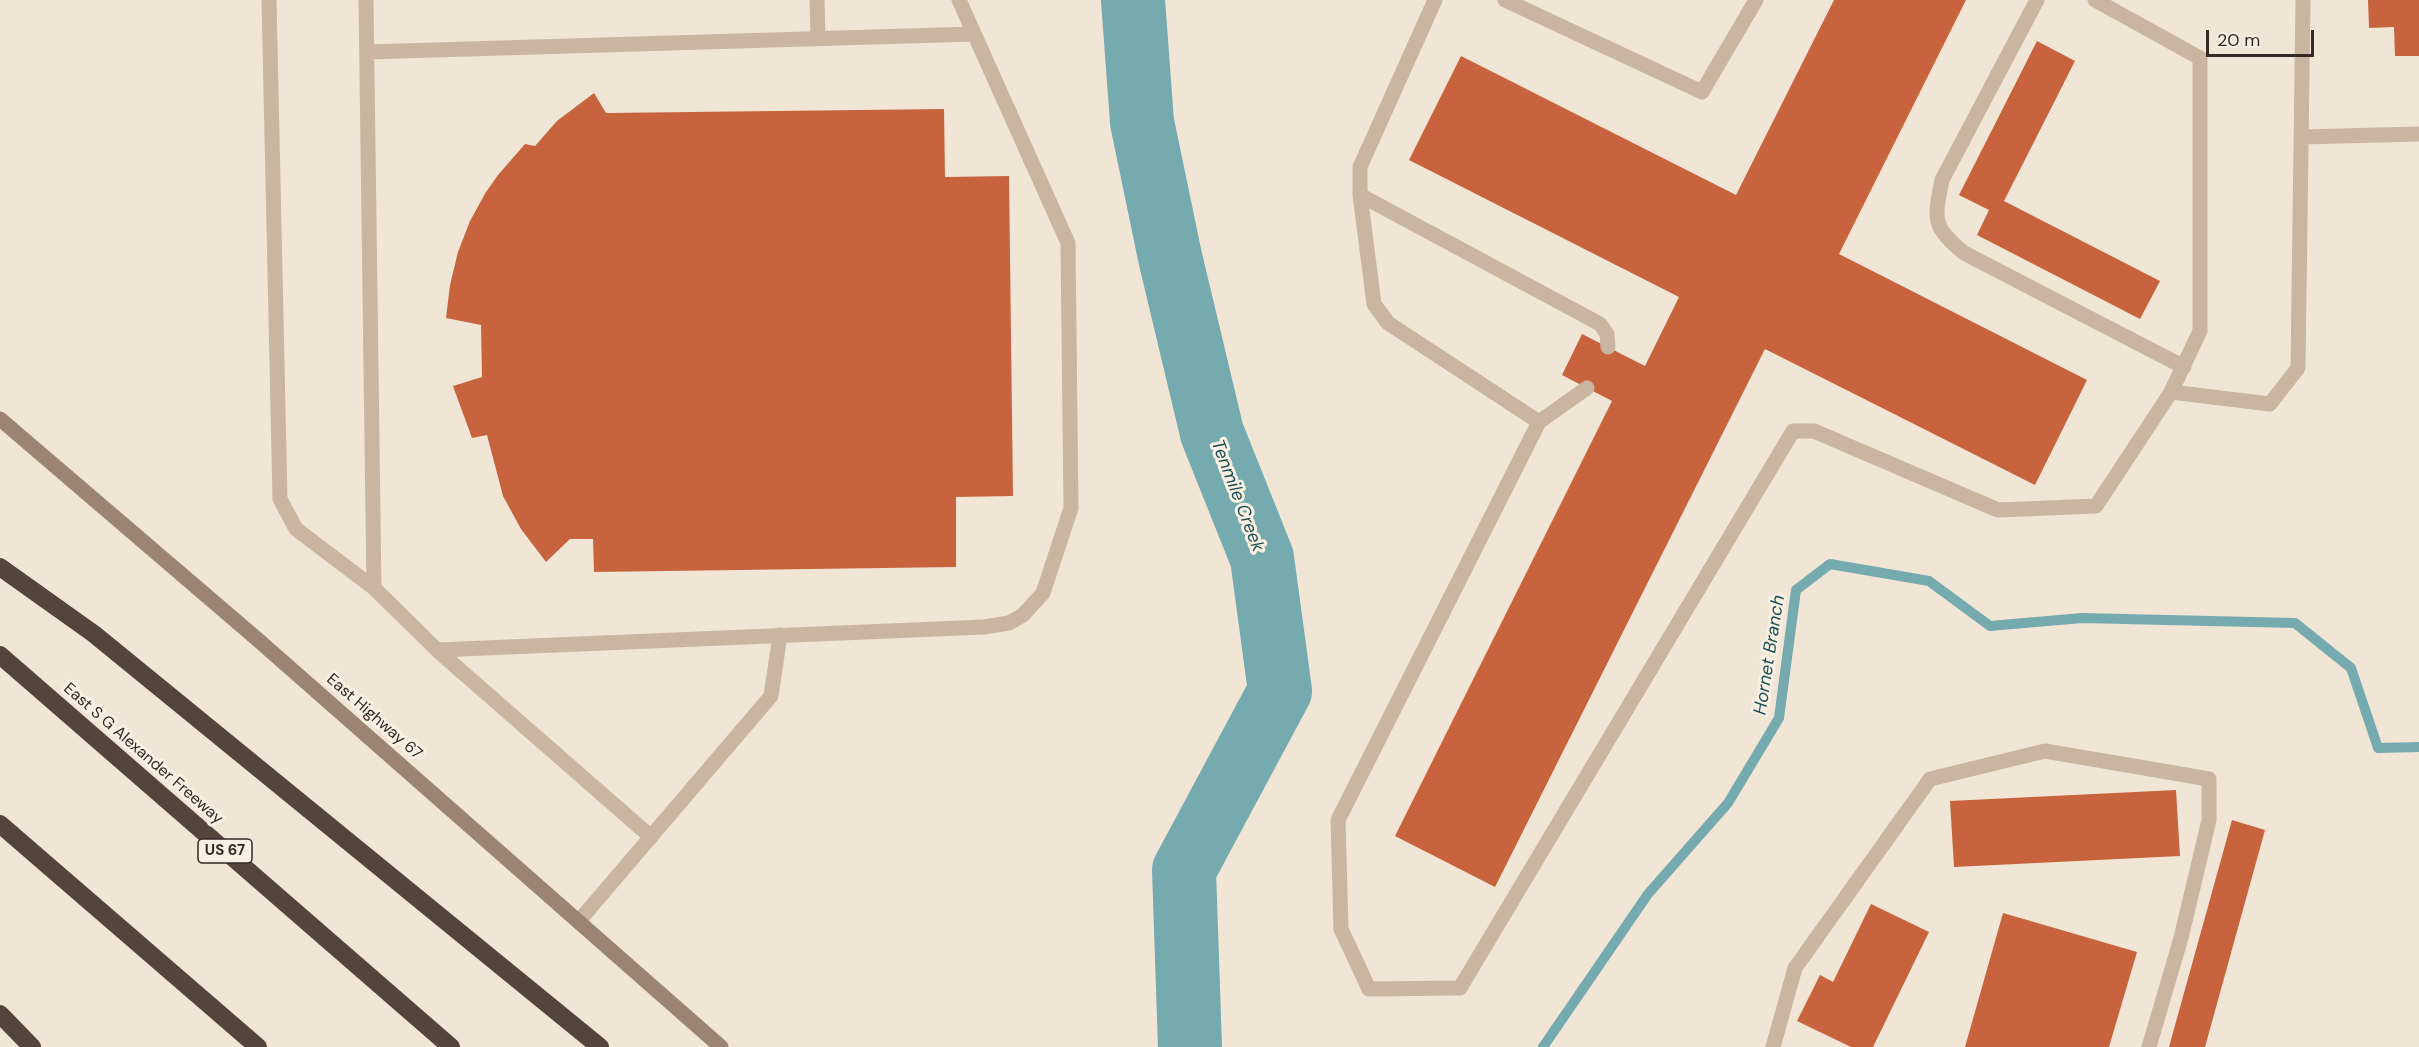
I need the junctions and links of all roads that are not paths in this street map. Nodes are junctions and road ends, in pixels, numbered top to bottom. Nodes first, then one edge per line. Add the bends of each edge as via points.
1 (269, 0) edge
2 (366, 0) edge
3 (817, 0) edge
4 (959, 0) edge
5 (1435, 0) edge
6 (1505, 0) edge
7 (1756, 0) edge
8 (2037, 0) edge
9 (2095, 0) edge
10 (2303, 0) edge
11 (974, 34) junction
12 (818, 38) junction
13 (367, 52) junction
14 (2419, 134) edge
15 (2301, 137) junction
16 (1360, 195) junction
17 (1608, 347) dead end
18 (2184, 367) junction
19 (1587, 388) dead end
20 (2171, 392) junction
21 (0, 419) edge
22 (1539, 422) junction
23 (0, 567) edge
24 (374, 588) junction
25 (780, 635) junction
26 (437, 650) junction
27 (0, 655) edge
28 (0, 824) edge
29 (651, 837) junction
30 (579, 921) junction
31 (0, 1014) edge
32 (32, 1047) edge
33 (258, 1047) edge
34 (451, 1047) edge
35 (600, 1047) edge
36 (721, 1047) edge
37 (1773, 1047) edge
38 (2149, 1047) edge

1 - 24 lane via 280,499 296,529
2 - 13 lane
3 - 12 lane
4 - 11 lane
5 - 16 lane via 1360,167
6 - 7 lane via 1702,92
8 - 18 lane via 1942,180 1936,211 1942,235 1964,253
9 - 18 lane via 2200,58 2200,332
10 - 15 lane
11 - 12 lane
11 - 25 lane via 1068,243 1071,508 1043,593 1023,615 1009,623
12 - 13 lane
13 - 24 lane
14 - 15 lane
15 - 20 lane via 2298,368 2270,404
16 - 17 lane via 1600,324 1607,334
16 - 22 lane via 1374,304 1388,323
18 - 20 lane
19 - 22 lane
20 - 22 lane via 2096,506 1998,510 1814,431 1793,431 1460,988 1369,989 1341,929 1338,820
21 - 30 main road, East Highway 67
23 - 35 highway via 93,634
24 - 26 lane
25 - 26 lane
25 - 29 lane via 771,696
26 - 29 lane
27 - 34 highway, East S G Alexander Freeway / US 67
28 - 33 highway
29 - 30 lane
30 - 36 main road, East Highway 67
31 - 32 highway
37 - 38 lane via 1795,968 1930,779 2045,751 2209,779 2209,820 2181,938

